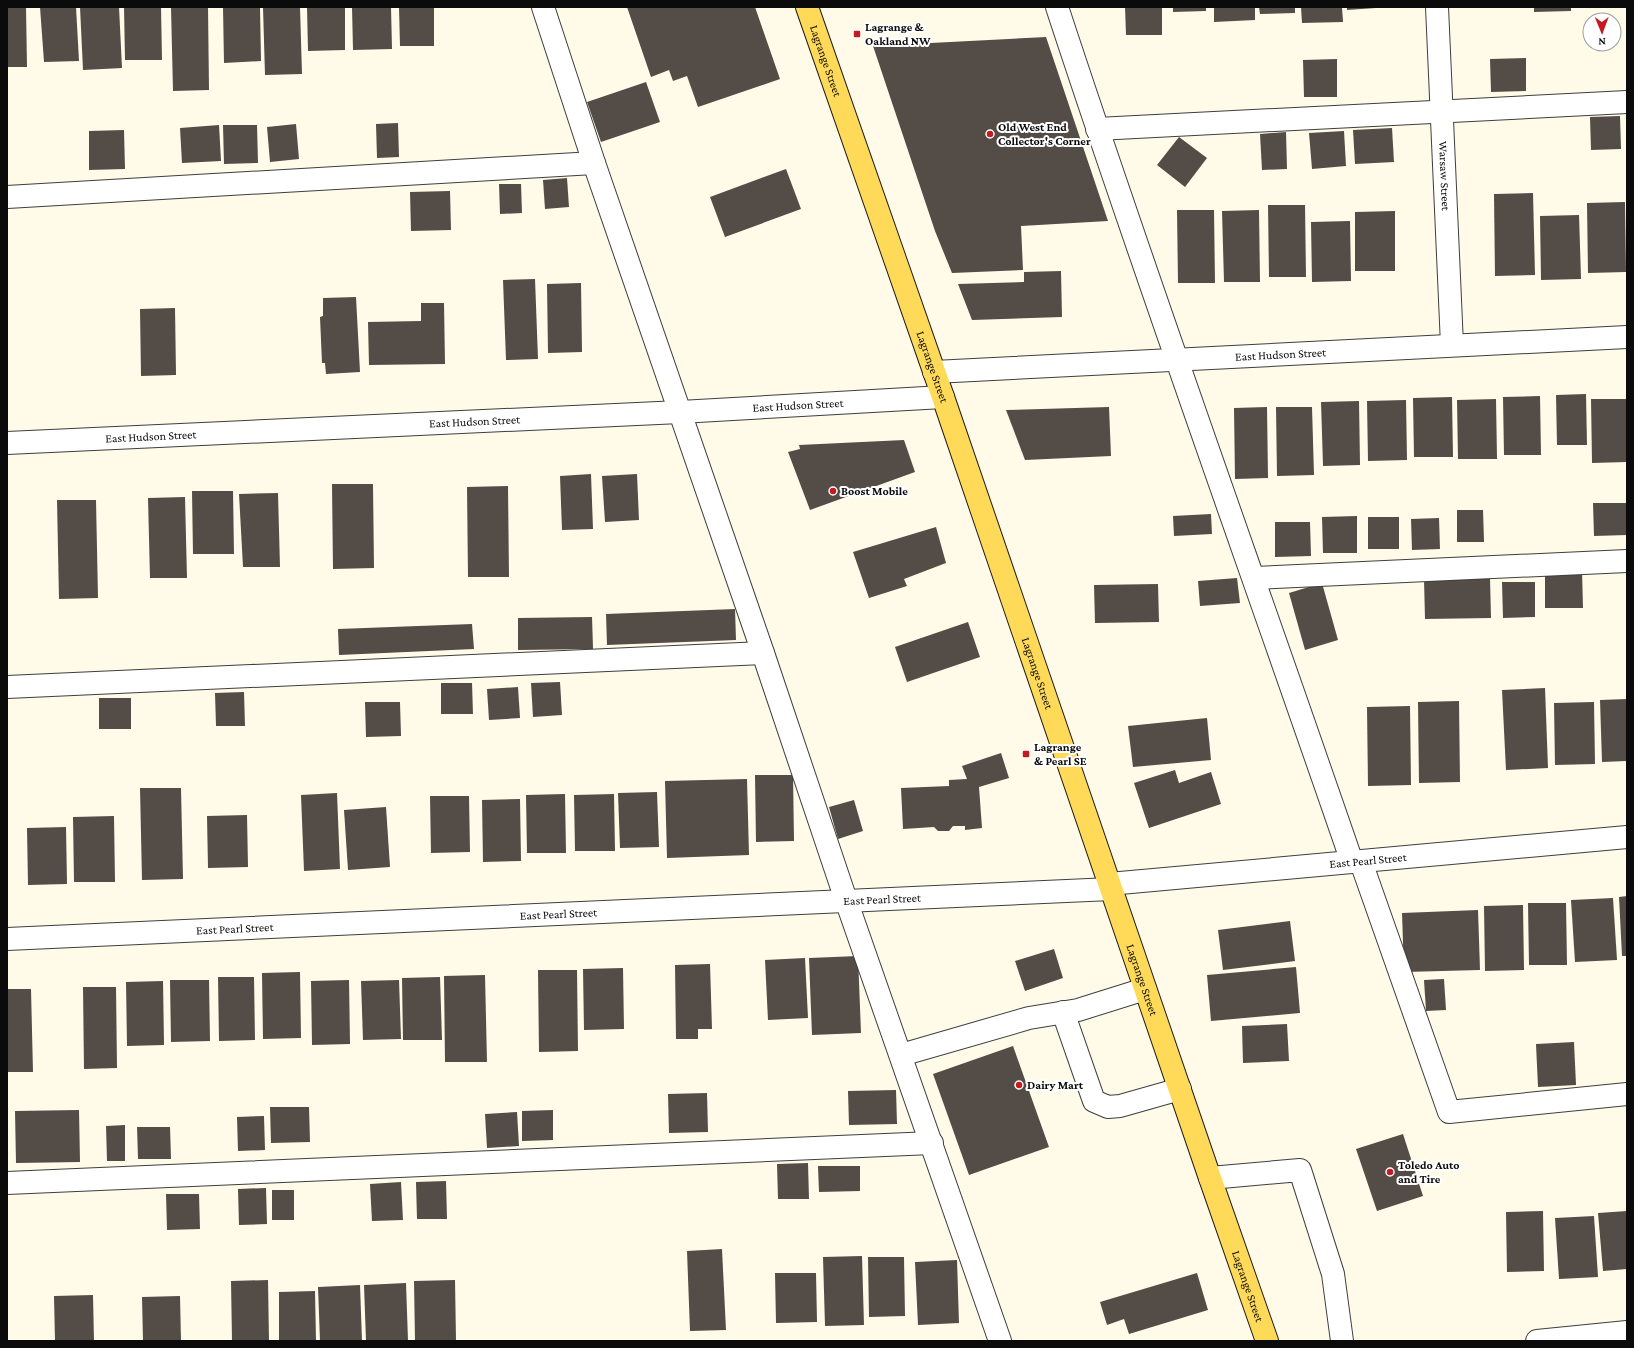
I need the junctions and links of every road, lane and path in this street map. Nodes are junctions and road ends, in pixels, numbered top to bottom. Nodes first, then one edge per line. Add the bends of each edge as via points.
1 (543, 7) edge
2 (806, 7) edge
3 (1057, 7) edge
4 (1437, 7) edge
5 (1627, 102) edge
6 (1442, 112) junction
7 (1097, 129) junction
8 (594, 164) junction
9 (7, 197) edge
10 (1627, 337) edge
11 (1452, 345) junction
12 (1176, 359) junction
13 (934, 372) junction
14 (943, 397) junction
15 (680, 412) junction
16 (7, 443) edge
17 (1627, 561) edge
18 (1254, 578) junction
19 (763, 653) junction
20 (7, 687) edge
21 (1627, 837) edge
22 (1357, 862) junction
23 (1110, 886) junction
24 (846, 900) junction
25 (7, 939) edge
26 (1145, 989) junction
27 (1063, 1012) junction
28 (901, 1055) junction
29 (1180, 1089) junction
30 (1627, 1094) edge
31 (932, 1143) junction
32 (1210, 1178) junction
33 (7, 1183) edge
34 (1627, 1332) edge
35 (1000, 1341) edge
36 (1267, 1341) edge
37 (1342, 1341) edge
38 (1537, 1341) edge

1 - 8 street
2 - 13 main road, Lagrange Street
3 - 7 street
4 - 6 street, Warsaw Street
5 - 6 street
6 - 7 street
6 - 11 street, Warsaw Street
7 - 12 street
8 - 9 street
8 - 15 street
10 - 11 street, East Hudson Street
11 - 12 street, East Hudson Street
12 - 13 street, East Hudson Street
12 - 18 street
13 - 14 main road, Lagrange Street
14 - 15 street, East Hudson Street
14 - 23 main road, Lagrange Street
15 - 16 street, East Hudson Street
15 - 19 street
17 - 18 street
18 - 22 street
19 - 20 street
19 - 24 street
21 - 22 street, East Pearl Street
22 - 23 street, East Pearl Street
22 - 30 street via 1449,1112
23 - 24 street, East Pearl Street
23 - 26 main road, Lagrange Street
24 - 25 street, East Pearl Street
24 - 28 street
26 - 27 street via 1078,1010
26 - 29 main road, Lagrange Street
27 - 28 street via 1029,1018
27 - 29 street via 1094,1101 1108,1107 1120,1106
28 - 31 street
29 - 32 main road, Lagrange Street
31 - 33 street
31 - 35 street
32 - 36 main road, Lagrange Street
32 - 37 street via 1300,1170 1333,1274
34 - 38 street

